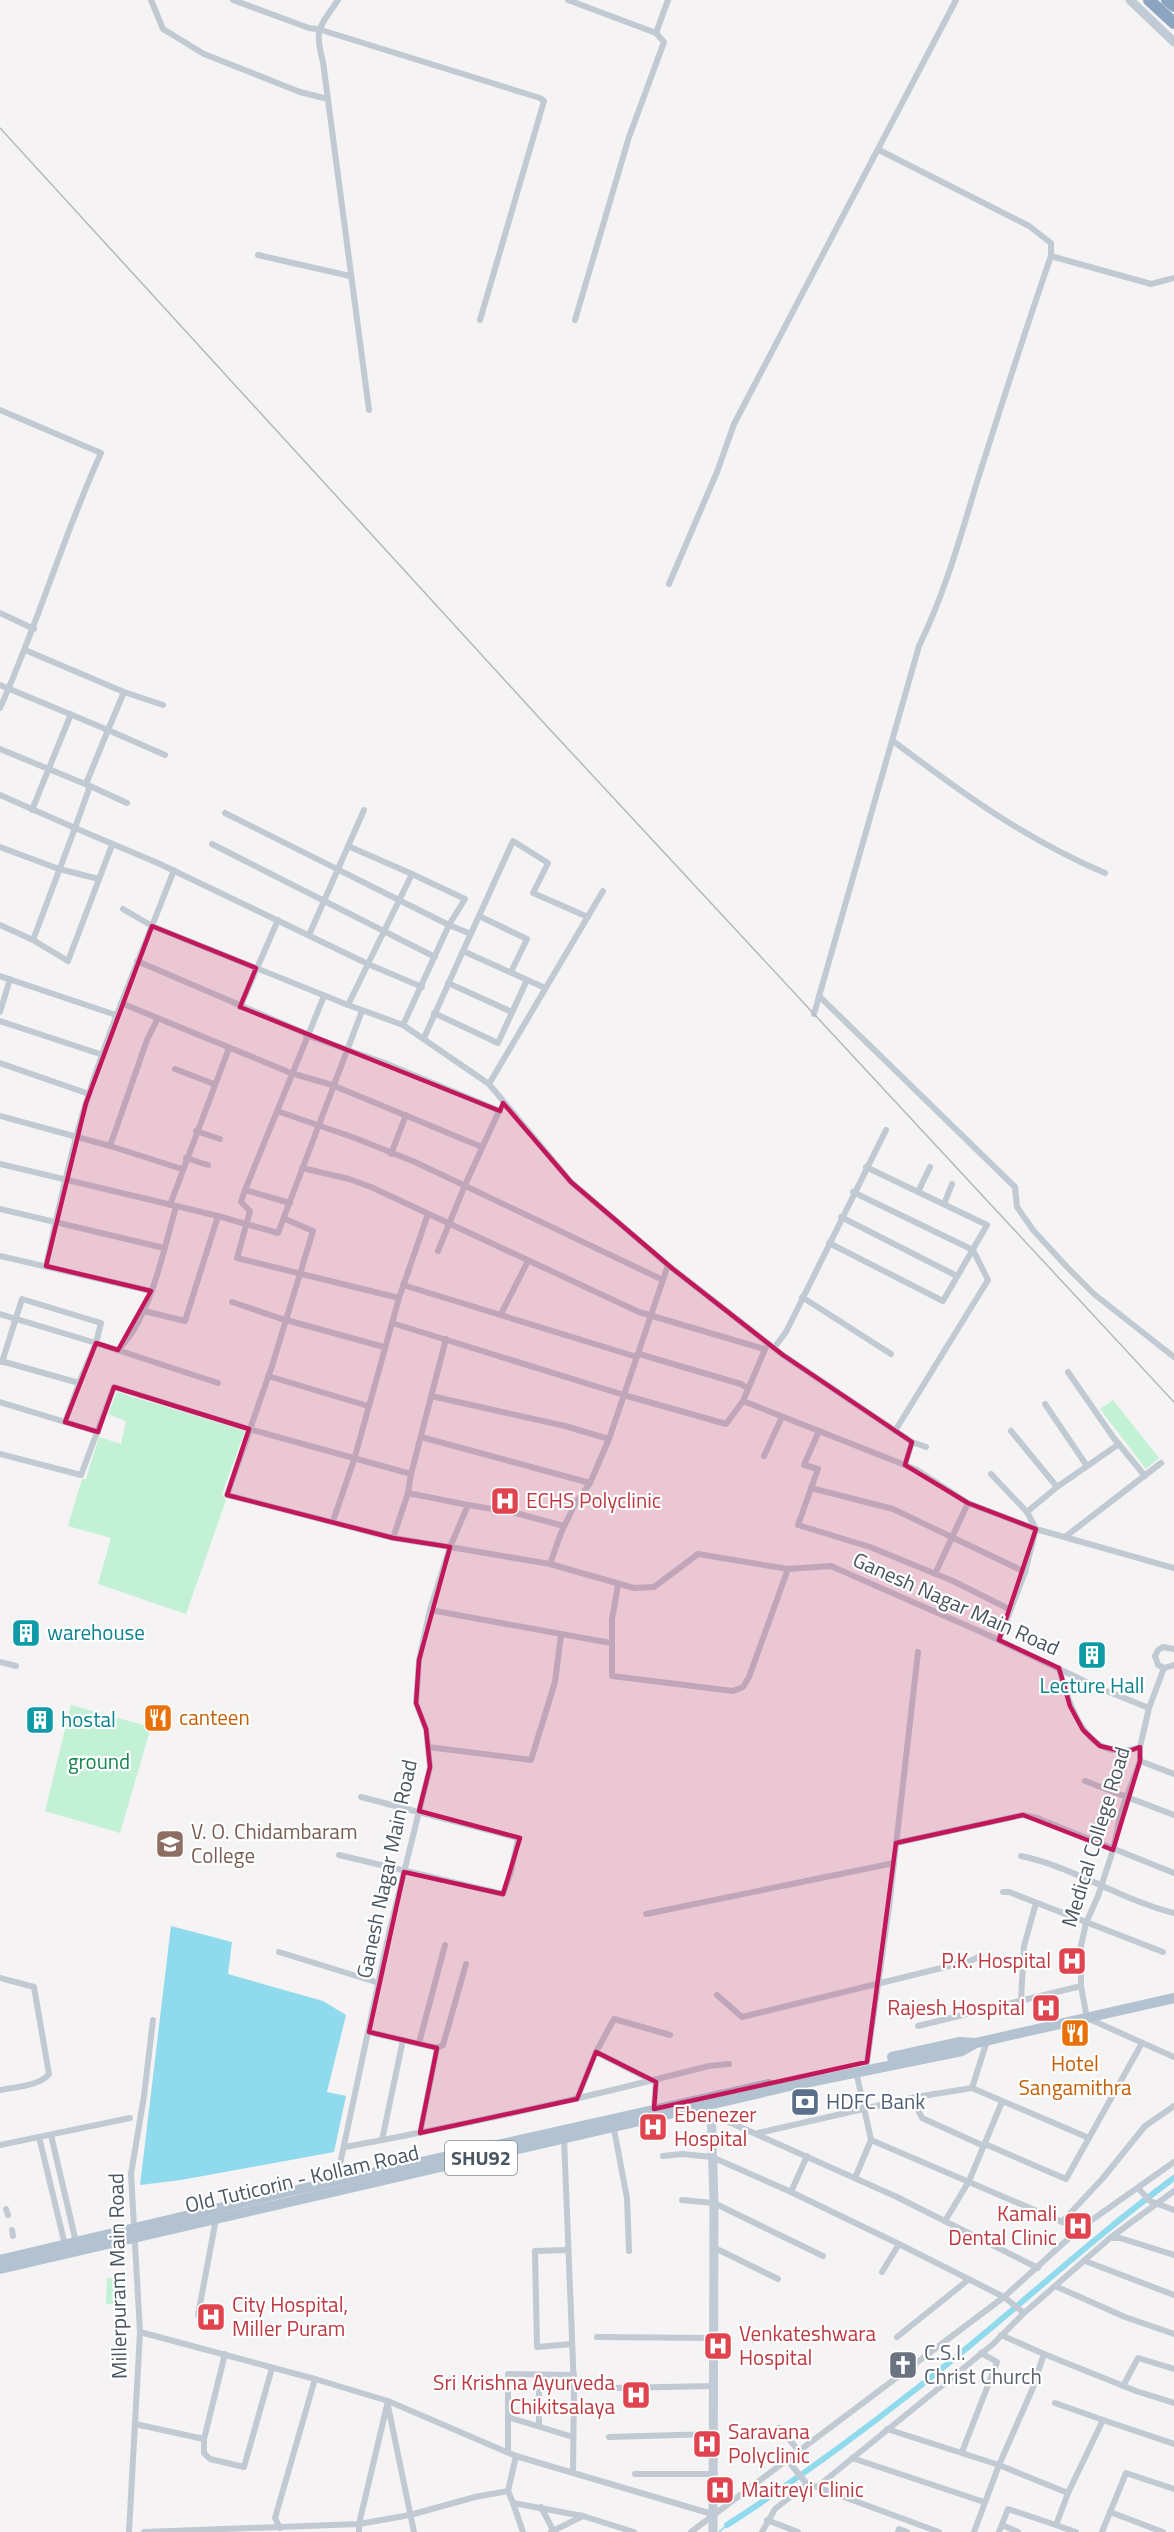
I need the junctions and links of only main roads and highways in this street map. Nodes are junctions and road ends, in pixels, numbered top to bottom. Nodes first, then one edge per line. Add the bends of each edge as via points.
1 (1149, 0) edge
2 (1167, 0) edge
3 (1174, 6) edge
4 (1174, 23) edge
5 (1174, 1998) edge
6 (981, 2042) junction
7 (613, 2123) junction
8 (336, 2187) junction
9 (135, 2233) junction
10 (0, 2260) edge
11 (0, 2269) edge

1 - 4 highway
2 - 3 highway
5 - 6 main road, Old Tuticorin - Kollam Road / SHU92
6 - 7 main road via 960,2042 867,2062 654,2109
6 - 7 main road, Old Tuticorin - Kollam Road / SHU92 via 962,2051 856,2071 711,2110
7 - 8 main road
7 - 8 main road, Old Tuticorin - Kollam Road / SHU92 via 564,2138
8 - 9 main road
8 - 9 main road, Old Tuticorin - Kollam Road / SHU92 via 216,2219
9 - 10 main road
9 - 11 main road, Old Tuticorin - Kollam Road / SHU92

